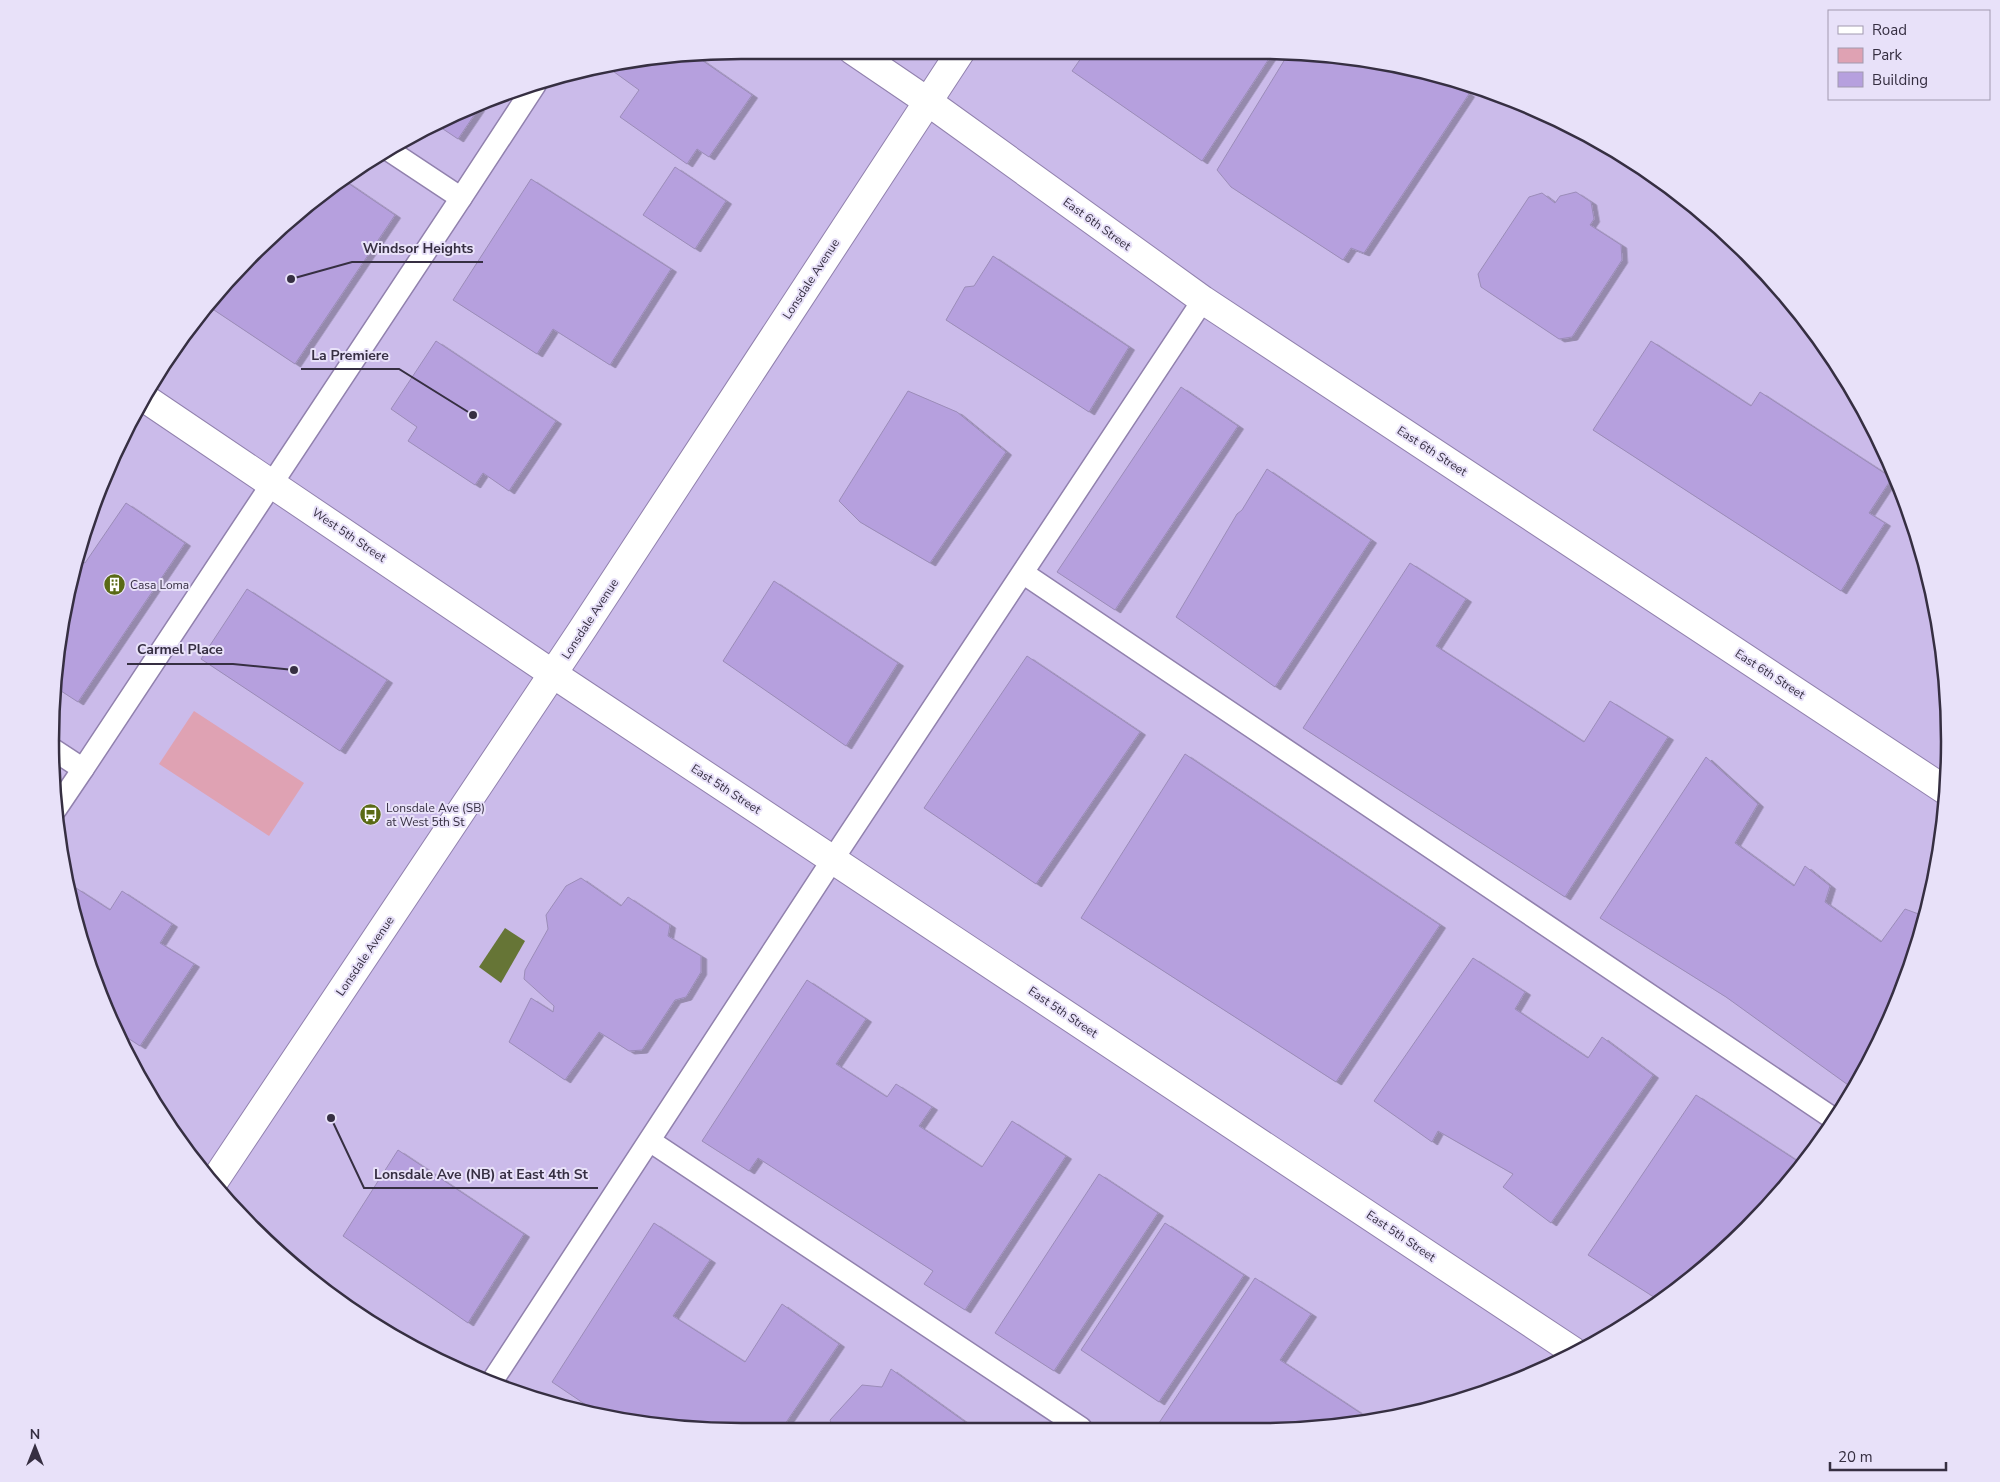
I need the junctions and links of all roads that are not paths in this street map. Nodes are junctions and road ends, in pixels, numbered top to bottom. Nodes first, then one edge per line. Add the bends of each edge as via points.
1 (865, 59) edge
2 (956, 59) edge
3 (530, 92) edge
4 (927, 101) junction
5 (394, 154) edge
6 (461, 198) junction
7 (1203, 300) junction
8 (149, 401) edge
9 (273, 484) junction
10 (1023, 573) junction
11 (553, 674) junction
12 (59, 753) edge
13 (83, 769) junction
14 (1940, 787) edge
15 (62, 801) edge
16 (833, 859) junction
17 (1829, 1116) edge
18 (650, 1141) junction
19 (217, 1177) edge
20 (1570, 1348) edge
21 (495, 1377) edge
22 (1073, 1423) edge

1 - 4 street, East 6th Street
2 - 4 street, Lonsdale Avenue
3 - 6 lane
4 - 7 street, East 6th Street
4 - 11 street, Lonsdale Avenue
5 - 6 lane
6 - 9 lane
7 - 10 lane
7 - 14 street, East 6th Street
8 - 9 street, West 5th Street
9 - 11 street, West 5th Street
9 - 13 lane
10 - 16 lane
10 - 17 lane
11 - 16 street, East 5th Street
11 - 19 street, Lonsdale Avenue
12 - 13 lane
13 - 15 lane
16 - 18 lane
16 - 20 street, East 5th Street
18 - 21 lane
18 - 22 lane

